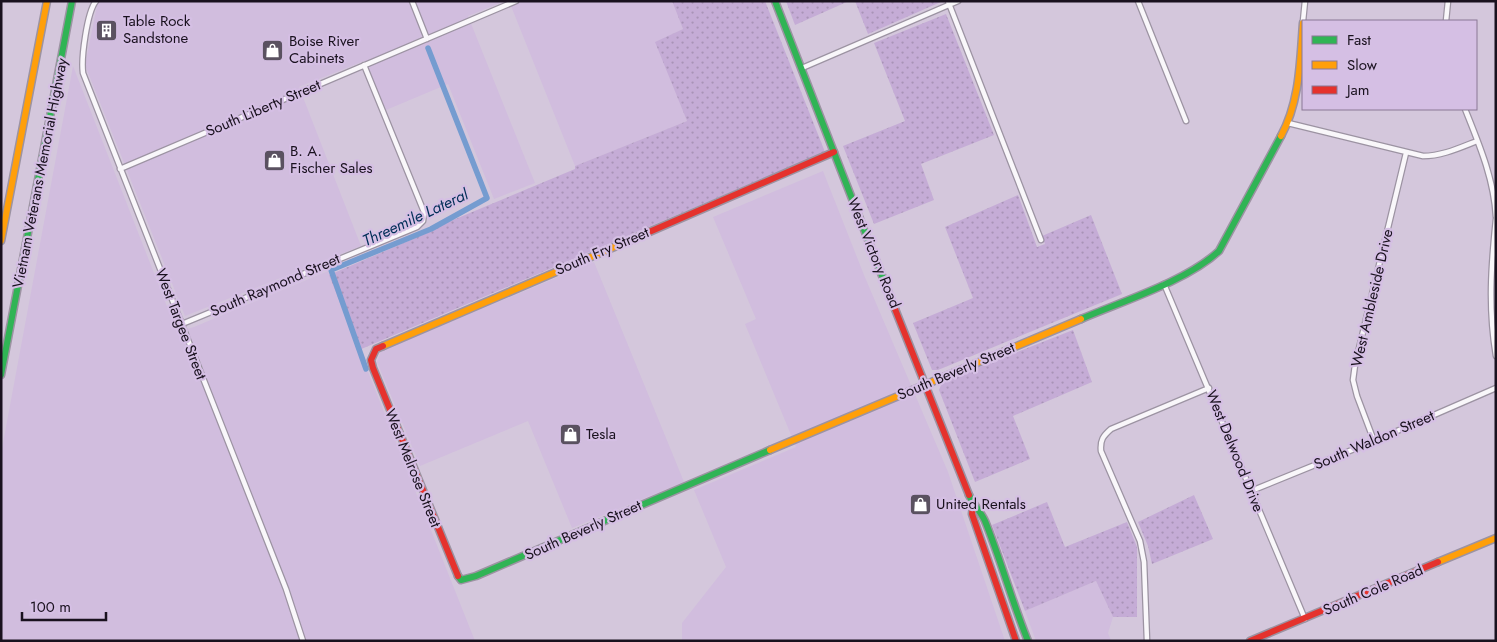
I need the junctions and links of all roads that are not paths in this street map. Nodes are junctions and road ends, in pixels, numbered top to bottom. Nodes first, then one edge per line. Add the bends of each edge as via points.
1 (47, 1) edge
2 (72, 1) edge
3 (412, 1) edge
4 (516, 1) edge
5 (775, 1) edge
6 (958, 1) edge
7 (1138, 1) edge
8 (1305, 1) edge
9 (1448, 1) edge
10 (95, 3) edge
11 (948, 3) edge
12 (1303, 20) edge
13 (1446, 20) edge
14 (1302, 33) edge
15 (427, 39) junction
16 (364, 65) junction
17 (802, 68) junction
18 (1466, 110) edge
19 (1186, 121) dead end
20 (1288, 123) junction
21 (1477, 141) junction
22 (834, 152) junction
23 (1406, 153) junction
24 (120, 168) junction
25 (1496, 218) edge
26 (1041, 240) dead end
27 (1, 241) edge
28 (1164, 284) junction
29 (182, 324) junction
30 (373, 354) joint
31 (1496, 356) edge
32 (1, 375) edge
33 (926, 384) junction
34 (1208, 388) junction
35 (1496, 388) edge
36 (1374, 441) junction
37 (1251, 491) junction
38 (973, 504) junction
39 (979, 533) junction
40 (1496, 538) edge
41 (998, 561) junction
42 (461, 580) joint
43 (1305, 619) junction
44 (303, 641) edge
45 (1016, 641) edge
46 (1028, 641) edge
47 (1147, 641) edge
48 (1250, 641) edge

1 - 27 main road, Vietnam Veterans Memorial Highway
2 - 32 main road, Vietnam Veterans Memorial Highway
3 - 15 street
4 - 15 street, South Liberty Street
5 - 17 main road, West Victory Road
6 - 11 street
7 - 19 street
8 - 12 street, South Beverly Street
9 - 13 street
10 - 24 street, West Targee Street via 82,58 83,73
11 - 17 street
11 - 26 street
14 - 20 main road, South Beverly Street via 1297,90
15 - 16 street, South Liberty Street
16 - 24 street, South Liberty Street
16 - 29 street, South Raymond Street via 424,212 422,221 417,227
17 - 22 main road, West Victory Road
18 - 21 street
20 - 23 street
20 - 28 main road, South Beverly Street via 1219,251 1206,263
21 - 23 street via 1435,156
21 - 25 street via 1490,177
22 - 30 main road, South Fry Street via 381,346
22 - 33 main road, West Victory Road
23 - 36 street, West Ambleside Drive via 1353,380
24 - 29 street, West Targee Street
25 - 31 street via 1490,281
28 - 33 main road, South Beverly Street
28 - 34 street, West Delwood Drive
29 - 44 street, West Targee Street via 286,589
30 - 42 main road, West Melrose Street via 373,368 455,574
33 - 38 main road, West Victory Road
33 - 42 main road, South Beverly Street
34 - 37 street, West Delwood Drive
34 - 47 street via 1111,430 1103,436 1101,444 1101,451 1140,541 1144,562
35 - 36 street, South Waldon Street
36 - 37 street, South Waldon Street
37 - 43 street, West Delwood Drive
38 - 39 main road, West Victory Road via 972,514
38 - 41 main road, West Victory Road via 984,519
39 - 41 main road, West Victory Road via 984,534
39 - 45 main road, West Victory Road
40 - 43 main road, South Cole Road
41 - 46 main road, West Victory Road
43 - 48 main road, South Cole Road

